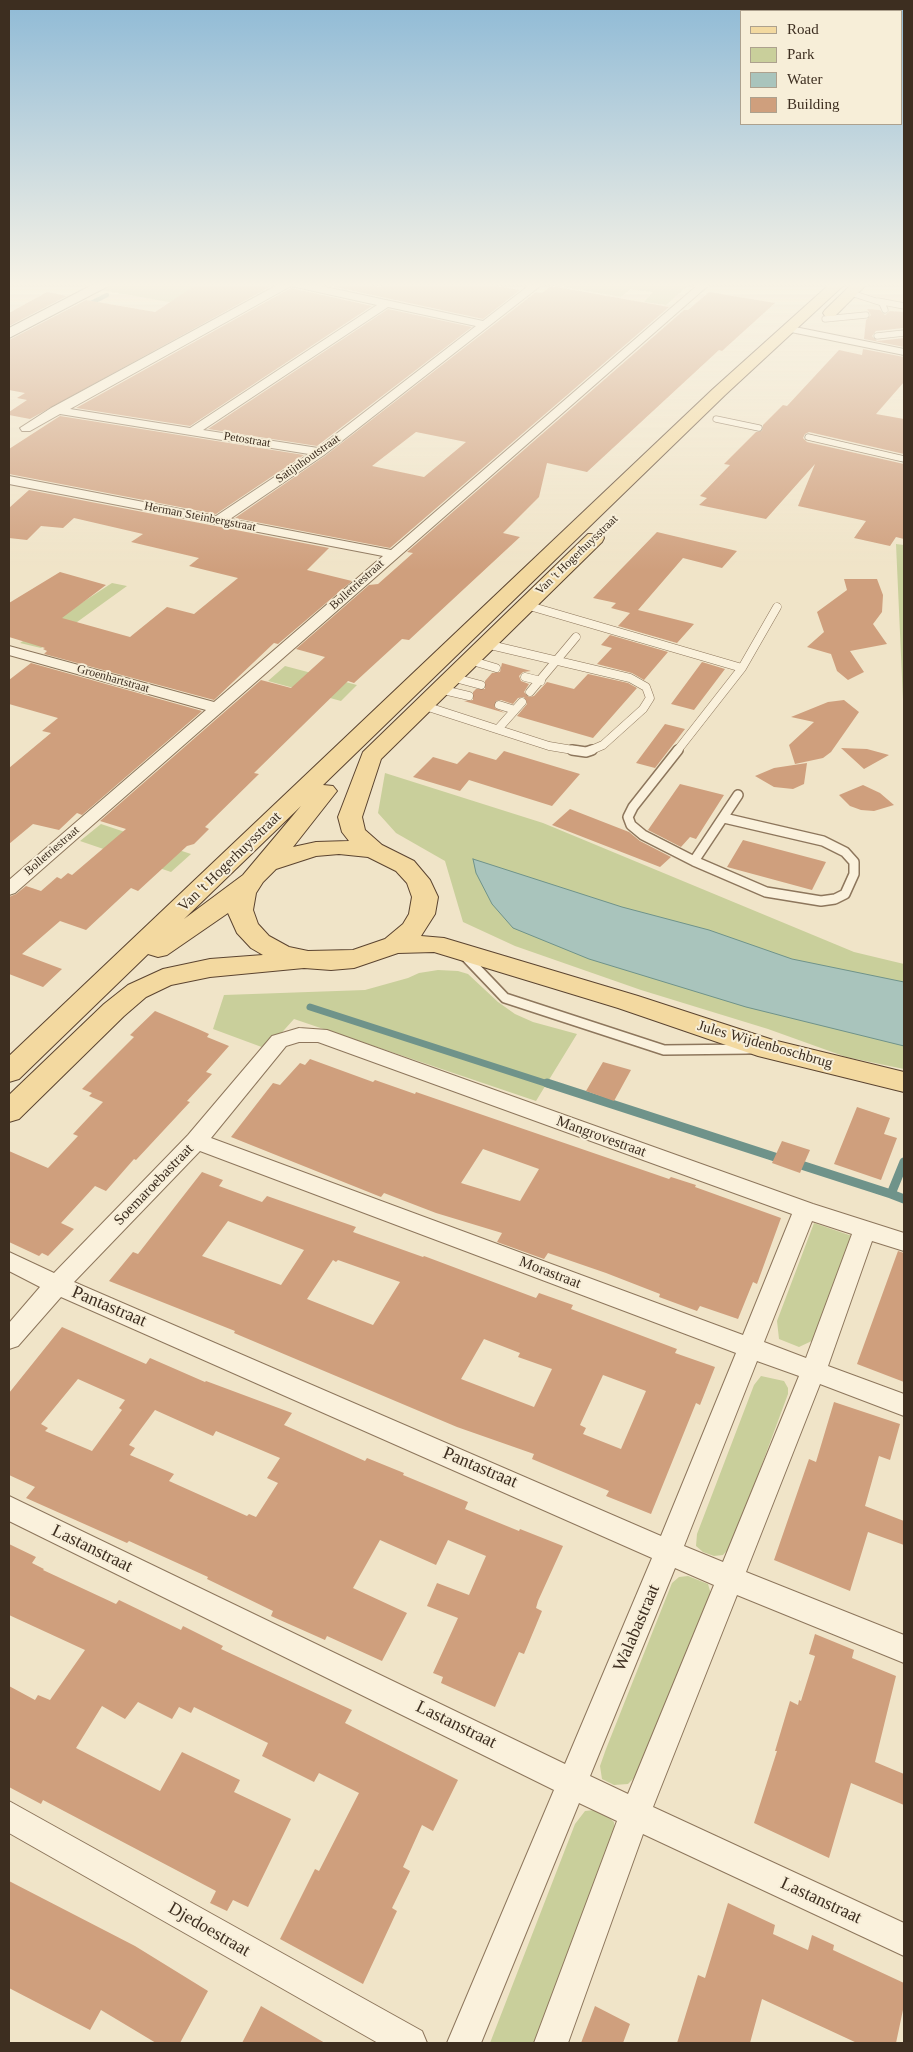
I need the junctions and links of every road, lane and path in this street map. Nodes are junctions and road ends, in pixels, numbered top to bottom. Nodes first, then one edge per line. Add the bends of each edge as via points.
1 (113, 379) edge
2 (272, 379) edge
3 (415, 379) edge
4 (595, 379) edge
5 (733, 379) edge
6 (760, 379) edge
7 (55, 410) junction
8 (716, 419) junction
9 (26, 428) dead end
10 (759, 428) dead end
11 (193, 431) junction
12 (808, 437) dead end
13 (320, 452) junction
14 (904, 459) edge
15 (674, 460) dead end
16 (9, 480) edge
17 (218, 521) junction
18 (610, 523) dead end
19 (392, 554) junction
20 (526, 606) junction
21 (777, 607) dead end
22 (576, 637) dead end
23 (486, 644) junction
24 (15, 652) edge
25 (469, 660) junction
26 (558, 660) junction
27 (9, 663) edge
28 (496, 668) dead end
29 (742, 668) junction
30 (525, 676) dead end
31 (541, 681) junction
32 (445, 683) junction
33 (481, 685) dead end
34 (530, 692) dead end
35 (469, 696) dead end
36 (522, 702) dead end
37 (422, 705) junction
38 (499, 705) dead end
39 (218, 708) junction
40 (515, 710) junction
41 (498, 729) junction
42 (362, 737) junction
43 (738, 795) dead end
44 (724, 818) junction
45 (373, 850) junction
46 (694, 861) junction
47 (261, 870) junction
48 (9, 888) edge
49 (422, 914) junction
50 (394, 945) junction
51 (463, 953) junction
52 (308, 960) junction
53 (98, 988) junction
54 (628, 1002) junction
55 (299, 1035) joint
56 (768, 1049) junction
57 (9, 1072) edge
58 (904, 1082) edge
59 (9, 1112) edge
60 (196, 1141) junction
61 (805, 1210) junction
62 (865, 1230) junction
63 (904, 1242) edge
64 (9, 1261) edge
65 (57, 1285) junction
66 (9, 1340) edge
67 (751, 1349) junction
68 (813, 1372) junction
69 (904, 1406) edge
70 (9, 1508) edge
71 (669, 1550) junction
72 (732, 1578) junction
73 (904, 1649) edge
74 (572, 1782) junction
75 (635, 1814) junction
76 (9, 1816) edge
77 (904, 1940) edge
78 (410, 2043) edge
79 (464, 2043) edge
80 (551, 2043) edge

1 - 7 street
2 - 11 street
3 - 13 street, Satijnhoutstraat
4 - 19 street, Bolletriestraat
5 - 42 main road, Van 't Hogerhuysstraat
6 - 8 main road
7 - 9 street
7 - 11 street, Petostraat
8 - 10 lane
8 - 15 main road
11 - 13 street, Petostraat
12 - 14 lane
13 - 17 street, Satijnhoutstraat
16 - 17 street, Herman Steinbergstraat
17 - 19 street, Herman Steinbergstraat
18 - 20 main road, Van 't Hogerhuysstraat
19 - 39 street, Bolletriestraat
20 - 23 main road, Van 't Hogerhuysstraat
20 - 29 lane
21 - 29 lane
22 - 26 lane
23 - 25 main road, Van 't Hogerhuysstraat
23 - 26 lane
24 - 27 street
24 - 39 street, Groenhartstraat
25 - 28 lane
25 - 32 main road, Van 't Hogerhuysstraat
26 - 31 lane
26 - 41 lane via 630,678 646,686 650,698 644,709 603,745 586,752 549,746
29 - 46 lane via 628,817 643,835
30 - 31 lane
31 - 34 lane
32 - 33 lane
32 - 35 lane
32 - 37 main road, Van 't Hogerhuysstraat
36 - 40 lane
37 - 41 lane
37 - 45 main road, Van 't Hogerhuysstraat via 371,757 350,817 354,832
38 - 40 lane
39 - 48 street, Bolletriestraat
40 - 41 lane
42 - 47 main road, Van 't Hogerhuysstraat via 333,780
42 - 53 main road, Van 't Hogerhuysstraat
43 - 44 lane
44 - 46 lane
44 - 46 lane via 823,841 846,852 854,862 854,874 845,894 821,901 766,892
45 - 47 main road via 316,849
45 - 49 main road via 405,866 418,880 425,897
47 - 52 main road via 243,893 240,910 246,927 260,942 281,954
47 - 53 main road, Van 't Hogerhuysstraat via 218,908
49 - 50 main road via 412,930
49 - 54 main road, Jules Wijdenboschbrug via 448,930
50 - 51 main road, Jules Wijdenboschbrug via 435,944
50 - 52 main road via 354,959
51 - 54 main road, Jules Wijdenboschbrug
51 - 56 lane via 505,998 664,1050
52 - 59 main road via 210,968 163,978 114,1010
53 - 57 main road, Van 't Hogerhuysstraat
54 - 56 main road, Jules Wijdenboschbrug
55 - 60 street, Soemaroebastraat via 279,1041
55 - 61 street, Mangrovestraat via 320,1035
56 - 58 main road, Jules Wijdenboschbrug
60 - 65 street, Soemaroebastraat
60 - 67 street, Morastraat
61 - 62 street, Mangrovestraat
61 - 67 street, Walabastraat
62 - 63 street, Mangrovestraat
62 - 68 street
64 - 65 street, Pantastraat
65 - 66 street, Soemaroebastraat
65 - 71 street, Pantastraat
67 - 68 street, Morastraat
67 - 71 street, Walabastraat
68 - 69 street, Morastraat
68 - 72 street
70 - 74 street, Lastanstraat
71 - 72 street, Pantastraat
71 - 74 street, Walabastraat
72 - 73 street, Pantastraat
72 - 75 street
74 - 75 street, Lastanstraat
74 - 79 street, Walabastraat
75 - 77 street, Lastanstraat
75 - 80 street
76 - 78 street, Djedoestraat

